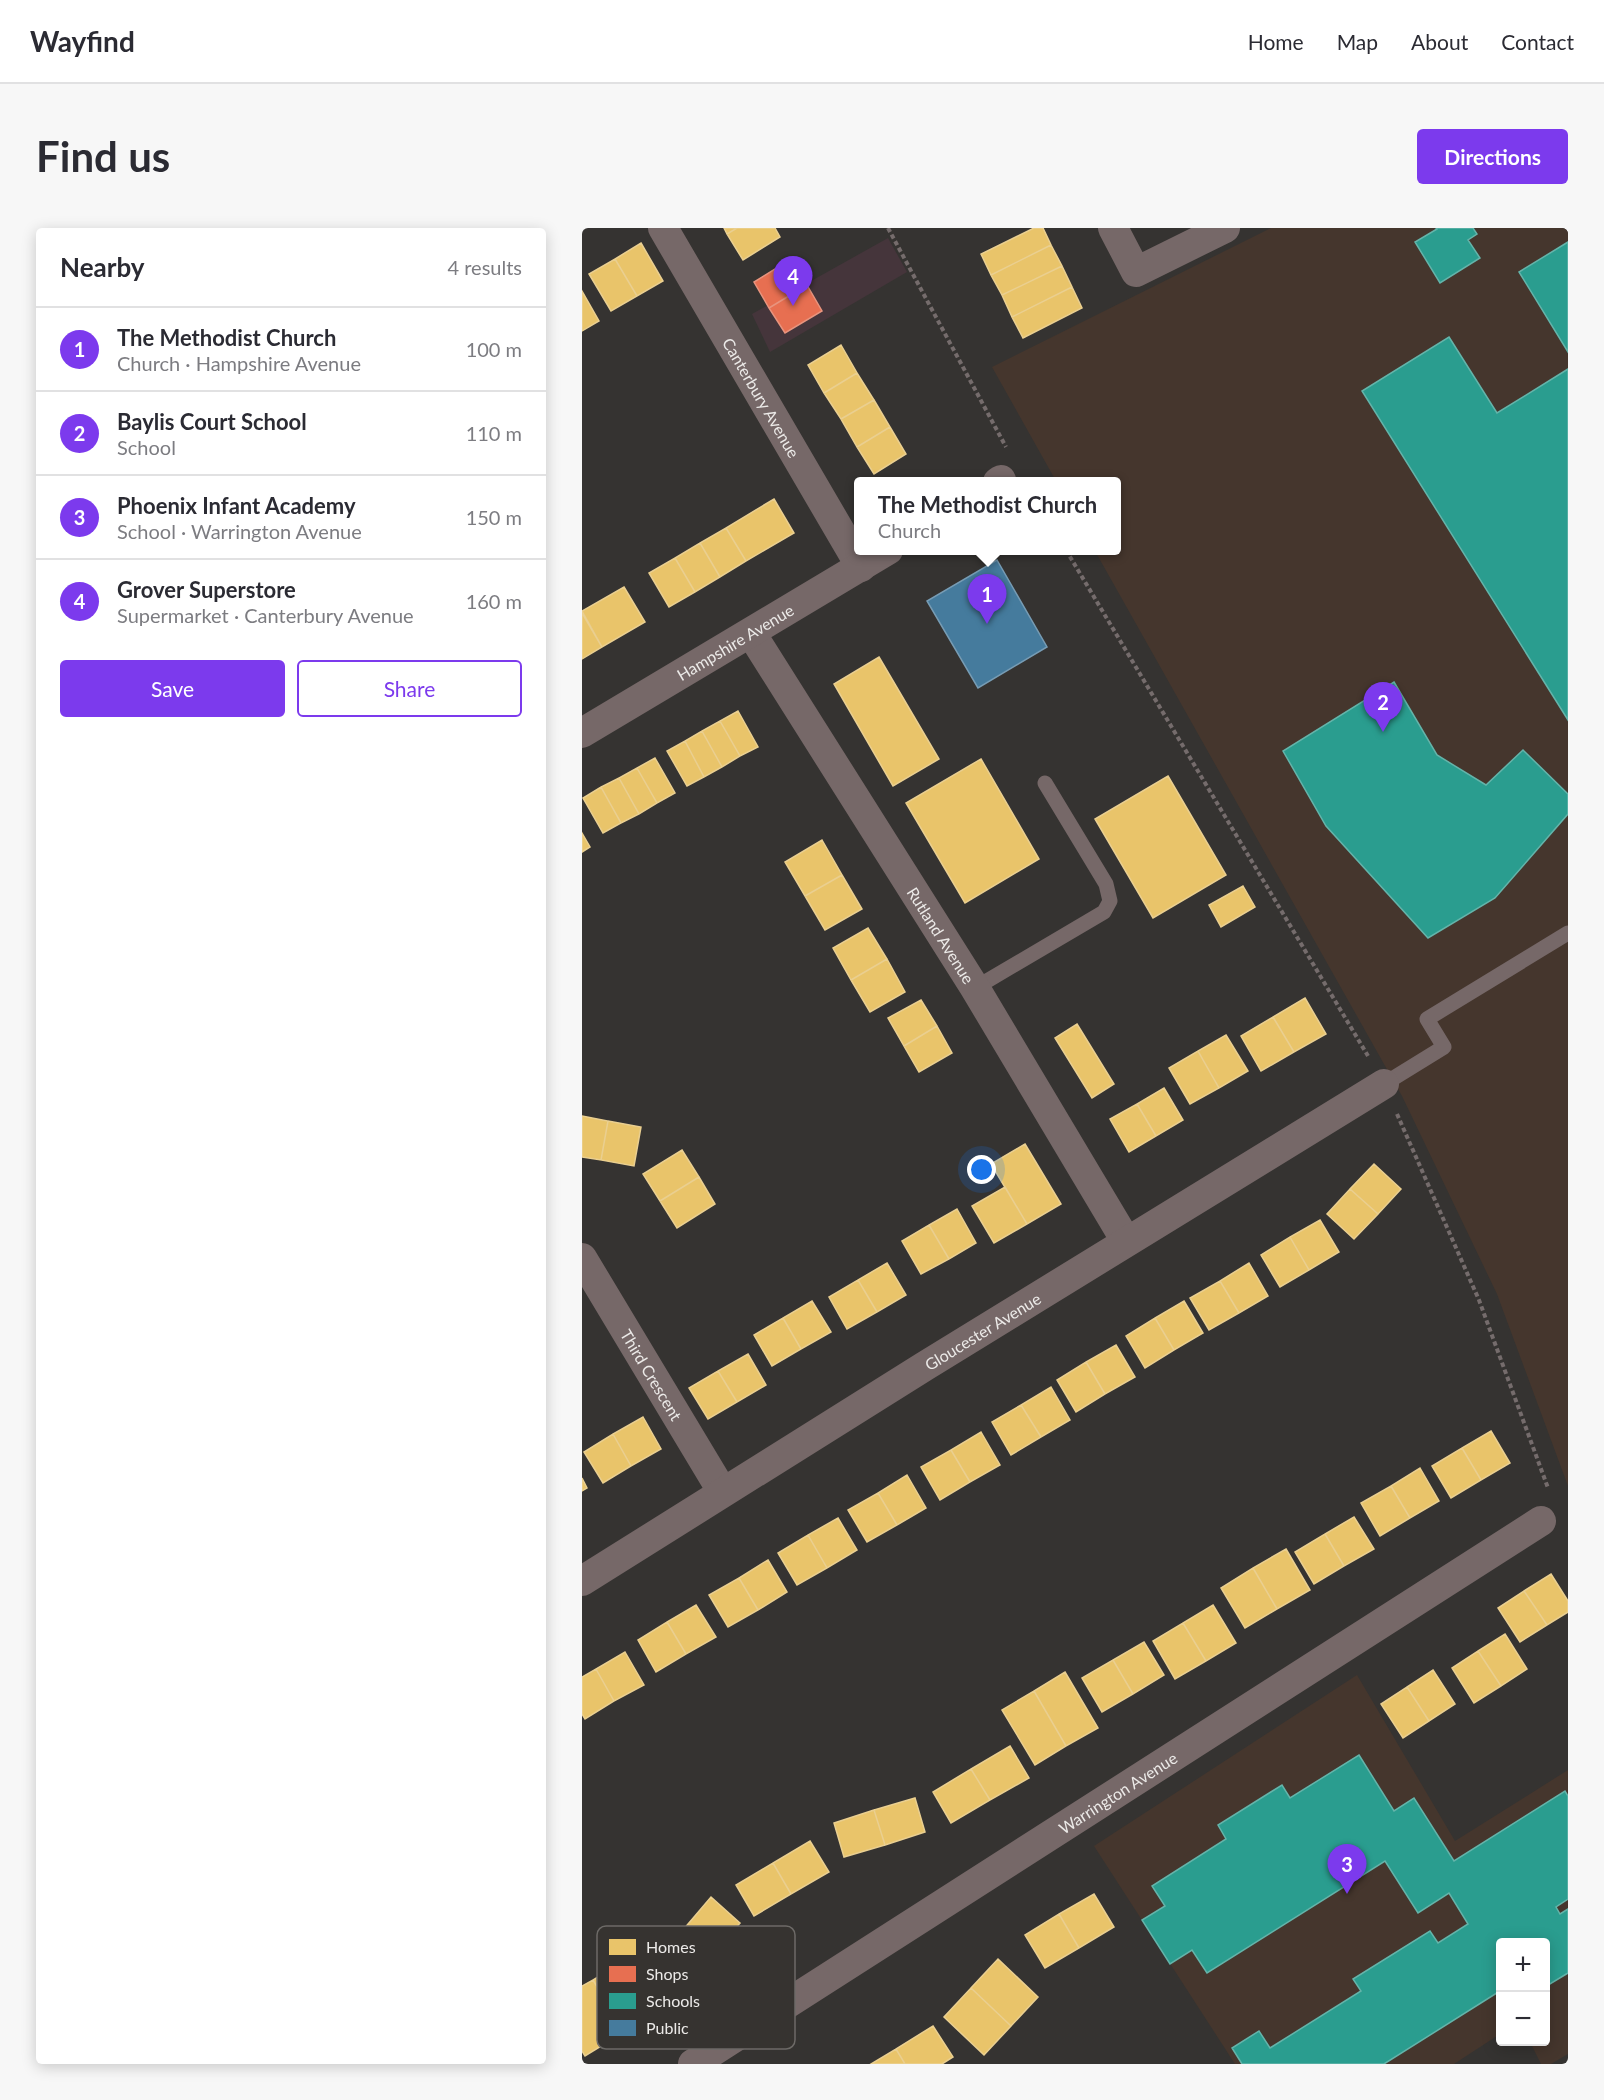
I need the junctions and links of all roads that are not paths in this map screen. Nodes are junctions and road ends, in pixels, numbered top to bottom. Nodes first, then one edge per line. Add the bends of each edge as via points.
1 (663, 228) edge
2 (1113, 228) edge
3 (1225, 228) edge
4 (880, 555) edge
5 (861, 567) junction
6 (752, 633) junction
7 (582, 733) edge
8 (1045, 783) dead end
9 (1568, 933) edge
10 (975, 987) junction
11 (1384, 1084) joint
12 (1126, 1241) junction
13 (582, 1258) edge
14 (722, 1491) junction
15 (1541, 1521) dead end
16 (582, 1581) edge
17 (795, 1999) edge
18 (716, 2049) edge
19 (693, 2064) edge

1 - 5 street, Canterbury Avenue
2 - 3 street via 1136,272
4 - 5 street, Hampshire Avenue
5 - 6 street, Hampshire Avenue
6 - 7 street, Hampshire Avenue
6 - 10 street, Rutland Avenue
8 - 10 lane via 1106,884 1110,900 1104,912
9 - 11 lane via 1427,1019 1444,1047
10 - 12 street, Rutland Avenue
11 - 12 street, Gloucester Avenue
12 - 14 street, Gloucester Avenue
13 - 14 street, Third Crescent
14 - 16 street, Gloucester Avenue
15 - 17 street, Warrington Avenue
18 - 19 street, Warrington Avenue

